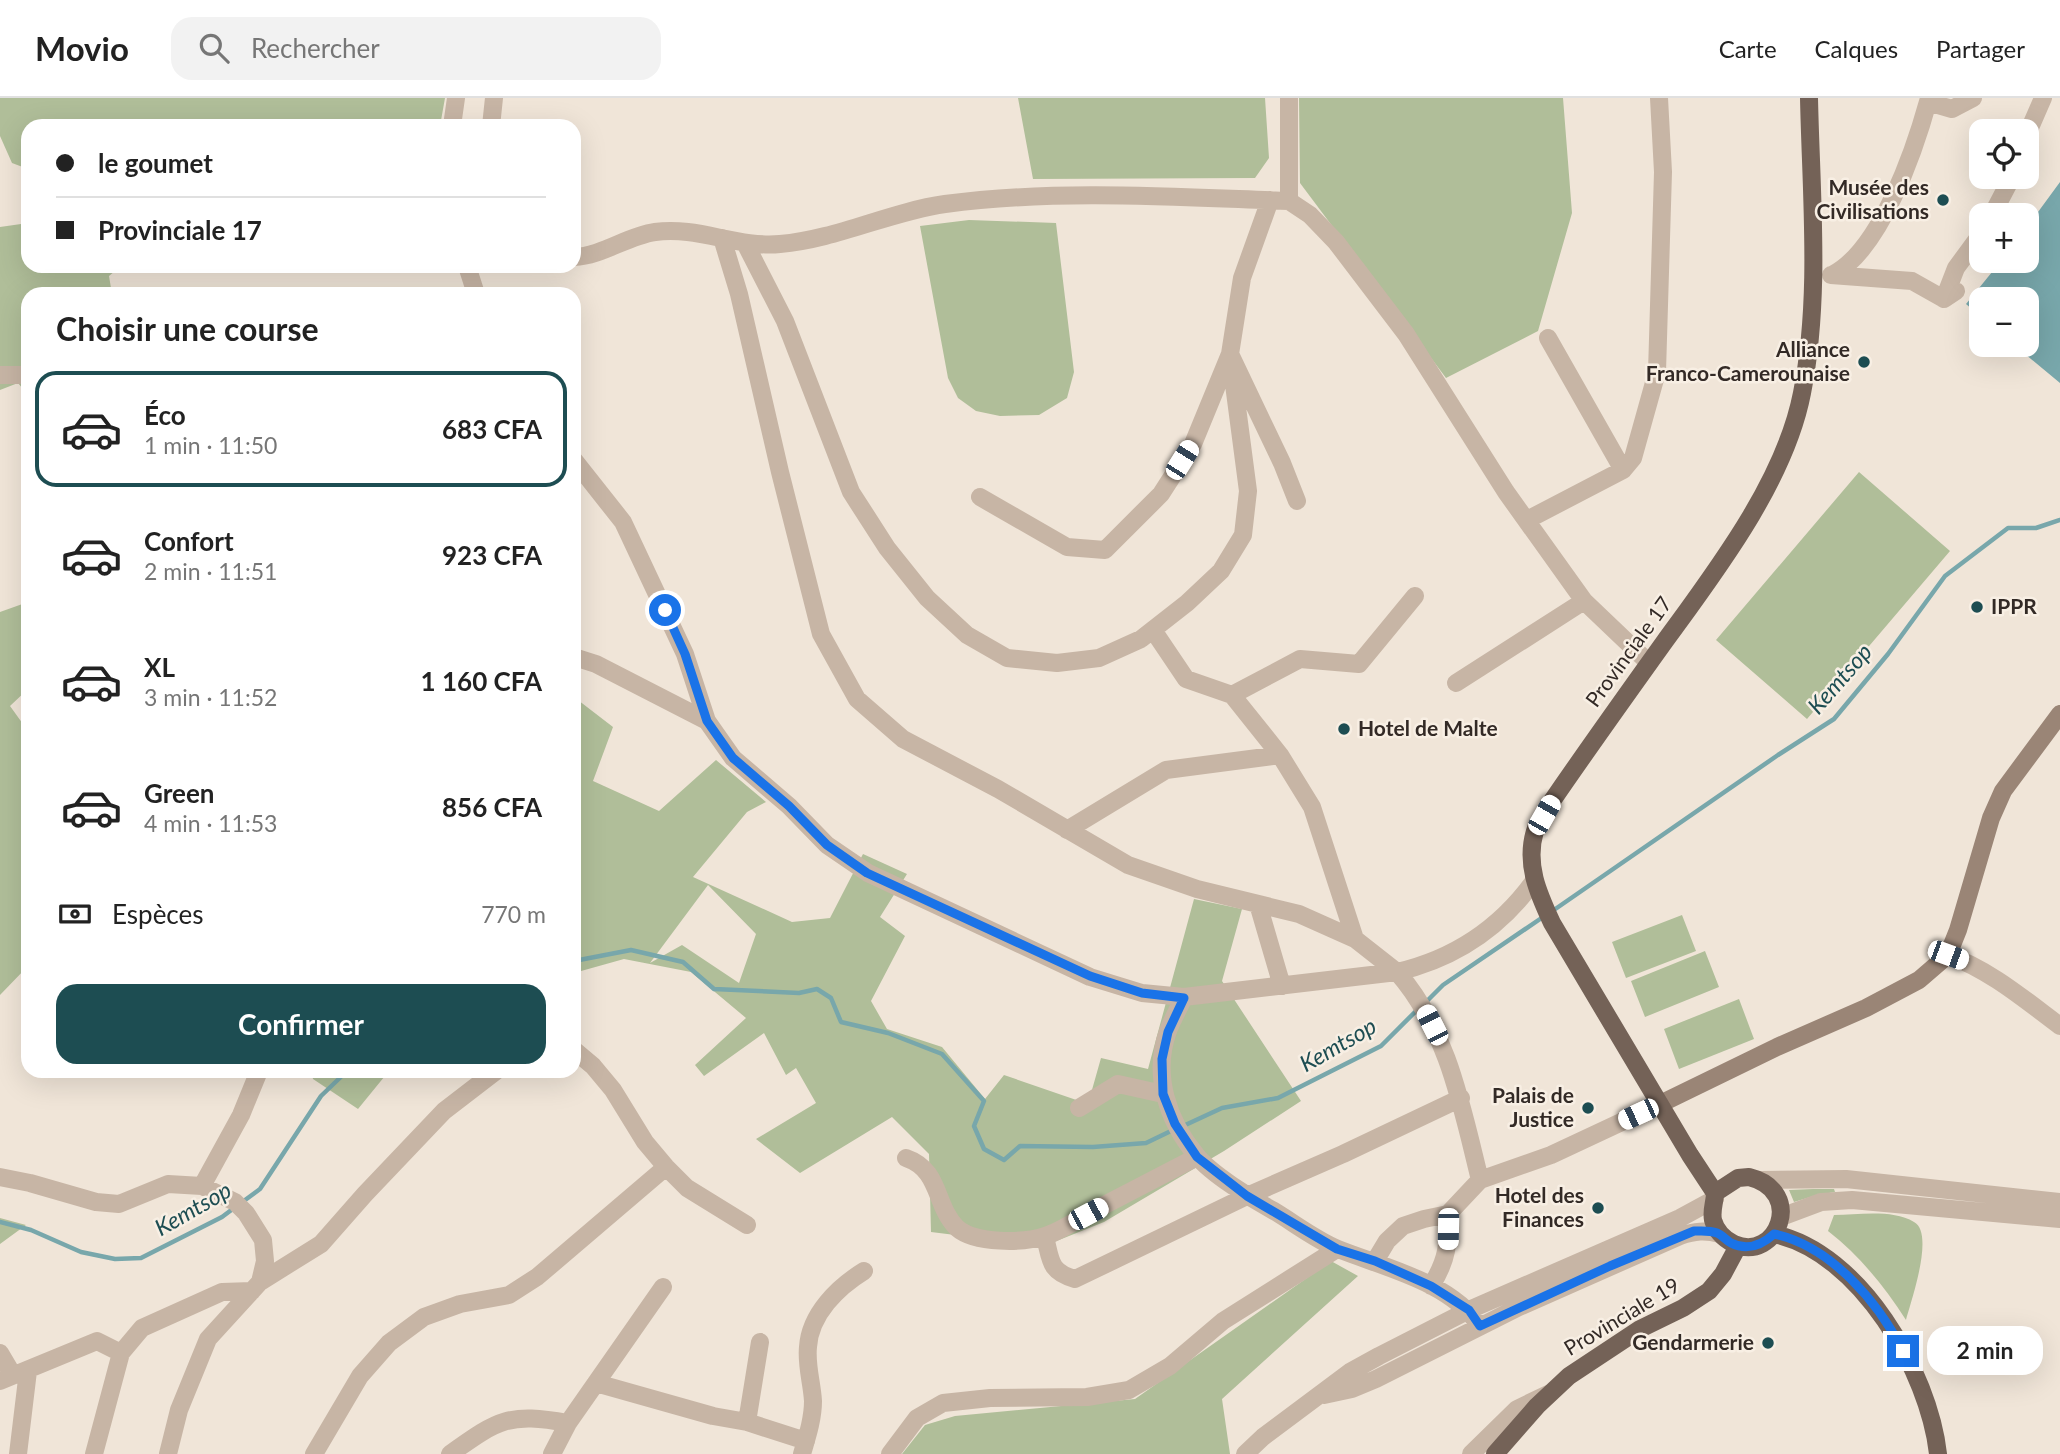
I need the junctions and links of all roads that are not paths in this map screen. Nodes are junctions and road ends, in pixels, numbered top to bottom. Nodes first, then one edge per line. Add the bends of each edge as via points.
1 (456, 98) edge
2 (494, 98) edge
3 (1289, 98) edge
4 (1658, 98) edge
5 (1809, 98) edge
6 (1973, 98) edge
7 (2043, 98) edge
8 (1929, 100) edge
9 (453, 119) edge
10 (492, 119) edge
11 (2034, 119) edge
12 (1269, 200) junction
13 (1289, 201) junction
14 (722, 238) junction
15 (745, 243) junction
16 (1969, 250) edge
17 (581, 255) edge
18 (1813, 275) junction
19 (1832, 275) junction
20 (1548, 338) dead end
21 (1230, 354) junction
22 (0, 374) edge
23 (21, 375) edge
24 (581, 469) edge
25 (1623, 470) junction
26 (980, 497) dead end
27 (1297, 501) dead end
28 (1527, 520) junction
29 (1415, 596) dead end
30 (1584, 601) junction
31 (1153, 630) junction
32 (581, 659) edge
33 (1649, 663) junction
34 (1456, 683) dead end
35 (1232, 695) junction
36 (2060, 715) edge
37 (707, 721) junction
38 (1280, 755) junction
39 (1067, 830) junction
40 (1534, 881) junction
41 (1258, 904) junction
42 (1355, 939) junction
43 (1948, 955) junction
44 (1397, 972) junction
45 (1282, 986) junction
46 (1184, 998) junction
47 (2060, 1027) edge
48 (581, 1051) edge
49 (256, 1078) edge
50 (487, 1078) edge
51 (1163, 1094) junction
52 (1461, 1098) junction
53 (1660, 1104) junction
54 (1079, 1108) dead end
55 (1197, 1157) junction
56 (906, 1158) dead end
57 (666, 1167) junction
58 (0, 1177) edge
59 (1480, 1180) junction
60 (1761, 1180) junction
61 (202, 1186) junction
62 (1247, 1196) junction
63 (1715, 1196) junction
64 (1943, 1200) junction
65 (2060, 1202) edge
66 (1448, 1214) junction
67 (1782, 1217) junction
68 (2060, 1219) edge
69 (747, 1225) dead end
70 (1720, 1234) junction
71 (1774, 1234) junction
72 (1045, 1237) junction
73 (1738, 1246) junction
74 (1337, 1249) junction
75 (1375, 1261) junction
76 (864, 1271) dead end
77 (1431, 1286) junction
78 (256, 1287) junction
79 (663, 1287) dead end
80 (1469, 1310) junction
81 (1480, 1326) junction
82 (760, 1342) dead end
83 (0, 1353) edge
84 (121, 1353) junction
85 (14, 1375) edge
86 (596, 1383) junction
87 (1552, 1393) junction
88 (1321, 1395) junction
89 (747, 1422) junction
90 (568, 1423) junction
91 (804, 1448) edge
92 (894, 1452) edge
93 (18, 1454) edge
94 (94, 1454) edge
95 (168, 1454) edge
96 (314, 1454) edge
97 (450, 1454) edge
98 (552, 1454) edge
99 (1245, 1454) edge
100 (1471, 1454) edge
101 (1495, 1454) edge
102 (1938, 1454) edge

1 - 9 street
2 - 10 street
3 - 13 street
4 - 25 street via 1664,172 1657,372 1633,457
5 - 18 main road, Provinciale 17
6 - 8 street via 1952,109
7 - 11 street
8 - 19 street via 1887,209 1862,251 1846,269
12 - 13 street
12 - 15 street via 1068,194 957,203 823,238
12 - 21 street via 1242,278
13 - 28 street via 1336,242 1406,334
14 - 15 street
14 - 17 street via 682,230 652,232
14 - 39 street via 821,634 857,699 903,739
15 - 31 street via 785,321 851,492 927,598 967,635 1007,658 1057,663 1099,659
16 - 19 street via 1956,268 1950,295 1912,281
18 - 19 street
18 - 33 main road, Provinciale 17 via 1802,395 1784,450 1723,562
20 - 25 street
21 - 26 street via 1193,444 1174,474 1161,494 1105,551 1068,547
21 - 27 street
21 - 31 street via 1248,491 1243,535 1221,571
22 - 23 street
24 - 37 street via 624,522 685,654
25 - 28 street
28 - 30 street
29 - 35 street via 1359,664 1300,659
30 - 33 street
30 - 34 street
31 - 35 street via 1186,679
32 - 37 street
33 - 40 main road, Provinciale 17 via 1535,830
35 - 38 street
36 - 43 main road via 2003,790
37 - 46 street via 733,758 827,845 867,873 1090,976 1142,993
38 - 39 street via 1166,770
38 - 42 street via 1312,807
39 - 41 street via 1135,867
40 - 44 street via 1516,905 1448,956
40 - 53 main road, Provinciale 17 via 1552,923
41 - 42 street via 1300,914
41 - 45 street
42 - 44 street
43 - 47 street via 1969,962
43 - 53 main road via 1919,980 1877,1002
44 - 45 street
44 - 52 street via 1421,1002
45 - 46 street
46 - 51 street via 1165,1045
48 - 57 street
49 - 61 street
50 - 78 street via 444,1111 321,1244
51 - 54 street via 1118,1084
51 - 55 street via 1175,1124
52 - 59 street
52 - 62 street
53 - 59 street via 1551,1155
53 - 63 main road, Provinciale 17
55 - 62 street
55 - 72 street
56 - 72 street via 924,1167 958,1229 979,1240
57 - 69 street via 687,1188
57 - 96 street via 537,1277 509,1295 460,1304 424,1317 388,1343 360,1376
58 - 61 street via 96,1202 119,1203 168,1184
59 - 66 street
60 - 63 main road via 1738,1178
60 - 64 street via 1846,1179
60 - 67 main road via 1777,1195
61 - 78 street via 235,1202 263,1240 265,1261
62 - 72 street via 1075,1279 1060,1275 1052,1264
62 - 74 street
63 - 70 main road via 1713,1217
63 - 80 street via 1680,1218
64 - 65 street
64 - 67 street via 1838,1200
64 - 68 street
66 - 75 street via 1403,1226
66 - 77 street via 1443,1266
67 - 71 main road
70 - 73 main road
70 - 81 street via 1707,1230 1680,1236
71 - 73 main road via 1758,1245
71 - 102 main road via 1793,1238 1822,1255 1877,1309 1924,1394
73 - 87 main road, Provinciale 19 via 1709,1291 1597,1356
74 - 75 street
74 - 92 street via 1223,1321 1170,1366 1129,1390 1087,1397 943,1403 917,1418
75 - 77 street
76 - 91 street via 844,1283 816,1320 808,1345 813,1401
77 - 80 street
78 - 84 street via 222,1292 142,1328
78 - 95 street via 208,1339 179,1410
79 - 86 street
80 - 81 street
80 - 88 street via 1350,1372
81 - 88 street via 1376,1379
82 - 89 street
83 - 85 street
84 - 85 street via 97,1341
84 - 94 street
85 - 93 street
86 - 89 street
86 - 90 street
87 - 100 street via 1517,1409
87 - 101 main road, Provinciale 19
88 - 99 street
89 - 91 street
90 - 97 street via 515,1418 495,1424
90 - 98 street

